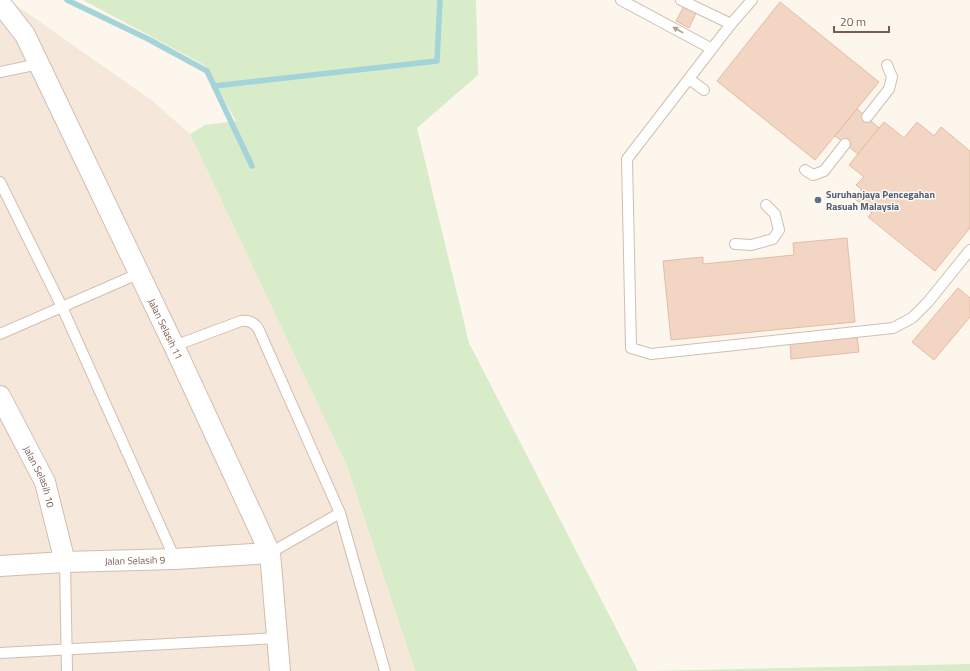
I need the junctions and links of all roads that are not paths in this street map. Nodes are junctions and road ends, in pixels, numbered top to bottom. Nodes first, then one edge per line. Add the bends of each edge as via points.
1 (621, 0) edge
2 (681, 0) edge
3 (752, 0) edge
4 (0, 5) edge
5 (731, 24) junction
6 (712, 49) junction
7 (40, 64) junction
8 (887, 65) dead end
9 (0, 72) edge
10 (690, 79) junction
11 (704, 90) dead end
12 (867, 118) dead end
13 (845, 144) dead end
14 (805, 170) dead end
15 (0, 182) edge
16 (766, 205) dead end
17 (735, 244) dead end
18 (970, 250) edge
19 (140, 273) junction
20 (62, 307) junction
21 (0, 334) edge
22 (174, 346) junction
23 (0, 396) edge
24 (340, 514) junction
25 (270, 553) junction
26 (175, 559) junction
27 (66, 562) junction
28 (0, 566) edge
29 (277, 638) junction
30 (66, 650) junction
31 (0, 652) edge
32 (67, 671) edge
33 (280, 671) edge
34 (386, 671) edge

6 -> 1 lane
2 - 5 lane
3 - 5 lane
4 - 7 street, Jalan Selasih 11 via 25,34
5 - 6 lane
6 - 10 lane
7 - 9 lane
7 - 19 street, Jalan Selasih 11
8 - 12 lane via 892,77 889,89
10 - 11 lane
10 - 18 lane via 627,158 631,348 651,354 893,328 912,318 928,302
13 - 14 lane via 824,170 813,175
15 - 20 lane
16 - 17 lane via 775,214 779,230 773,239 751,245
19 - 20 lane
19 - 22 street, Jalan Selasih 11
20 - 21 lane
20 - 26 lane
22 - 24 lane via 241,321 254,323
22 - 25 street, Jalan Selasih 11
23 - 27 street, Jalan Selasih 10 via 45,482
24 - 25 lane
24 - 34 lane
25 - 26 street, Jalan Selasih 9
25 - 29 street, Jalan Selasih 11
26 - 27 street, Jalan Selasih 9
27 - 28 street, Jalan Selasih 9
27 - 30 lane
29 - 30 lane
29 - 33 street, Jalan Selasih 11
30 - 31 lane
30 - 32 lane

